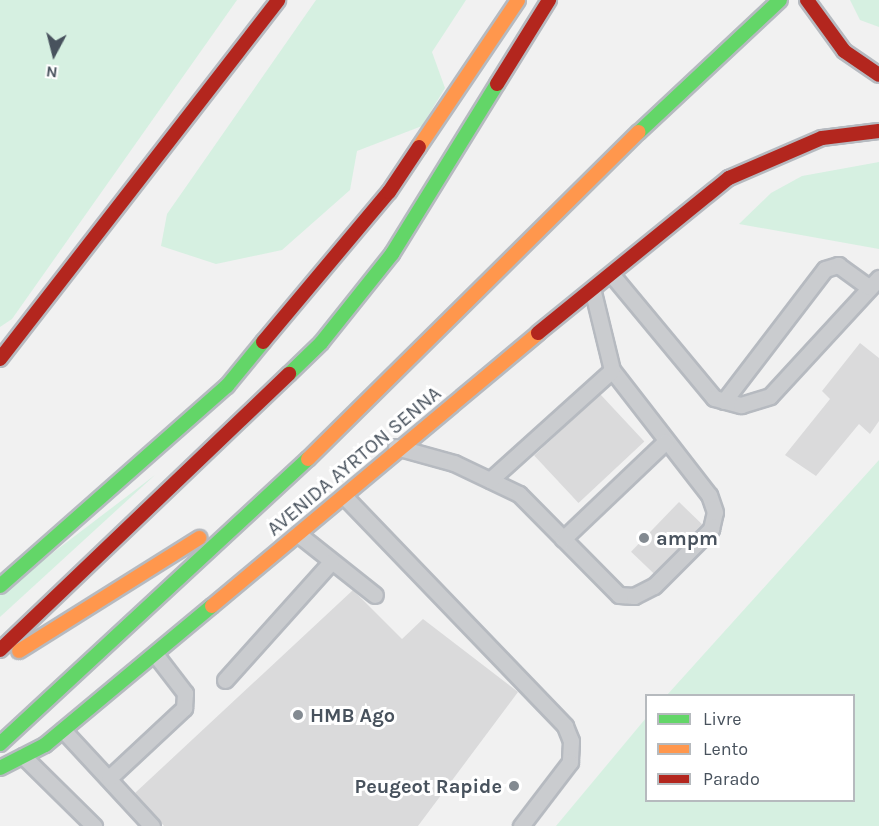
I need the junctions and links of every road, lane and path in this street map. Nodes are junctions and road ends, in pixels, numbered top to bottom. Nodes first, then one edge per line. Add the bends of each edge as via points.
1 (278, 0) edge
2 (518, 0) edge
3 (549, 0) edge
4 (780, 0) edge
5 (807, 0) edge
6 (812, 0) edge
7 (853, 34) dead end
8 (879, 75) edge
9 (879, 131) edge
10 (612, 275) junction
11 (873, 282) edge
12 (593, 292) junction
13 (0, 359) edge
14 (612, 370) junction
15 (724, 401) junction
16 (664, 442) junction
17 (396, 447) junction
18 (490, 480) junction
19 (274, 492) junction
20 (344, 496) junction
21 (298, 534) junction
22 (563, 540) junction
23 (332, 562) junction
24 (0, 586) edge
25 (375, 595) dead end
26 (0, 650) edge
27 (155, 654) junction
28 (0, 663) edge
29 (225, 680) dead end
30 (63, 730) junction
31 (0, 744) edge
32 (22, 756) junction
33 (0, 768) edge
34 (109, 778) junction
35 (94, 826) edge
36 (152, 826) edge
37 (521, 826) edge

1 - 13 highway
2 - 24 highway via 388,192 227,386
3 - 26 highway via 392,254 321,343
4 - 19 highway, AVENIDA AYRTON SENNA via 513,252
5 - 8 highway via 844,51
6 - 7 highway
9 - 10 highway, AVENIDA AYRTON SENNA via 822,138 729,178
10 - 12 highway, AVENIDA AYRTON SENNA
10 - 15 lane via 714,398
11 - 15 lane via 770,396 741,405
11 - 15 lane via 838,265 825,269
12 - 14 lane
12 - 17 highway, AVENIDA AYRTON SENNA
14 - 16 lane
14 - 18 lane
16 - 22 lane
16 - 22 lane via 709,495 715,512 711,529 654,586 634,596 619,595
17 - 18 lane
17 - 20 highway, AVENIDA AYRTON SENNA
18 - 22 lane via 519,494
19 - 28 highway
19 - 31 highway, AVENIDA AYRTON SENNA
20 - 21 highway, AVENIDA AYRTON SENNA
20 - 37 lane via 565,726 571,741 570,762
21 - 23 lane
21 - 27 highway, AVENIDA AYRTON SENNA
23 - 25 lane
23 - 29 lane
27 - 30 highway, AVENIDA AYRTON SENNA
27 - 34 lane via 185,693 184,708
30 - 32 highway, AVENIDA AYRTON SENNA
30 - 34 lane
32 - 33 highway, AVENIDA AYRTON SENNA
32 - 35 lane
34 - 36 lane

